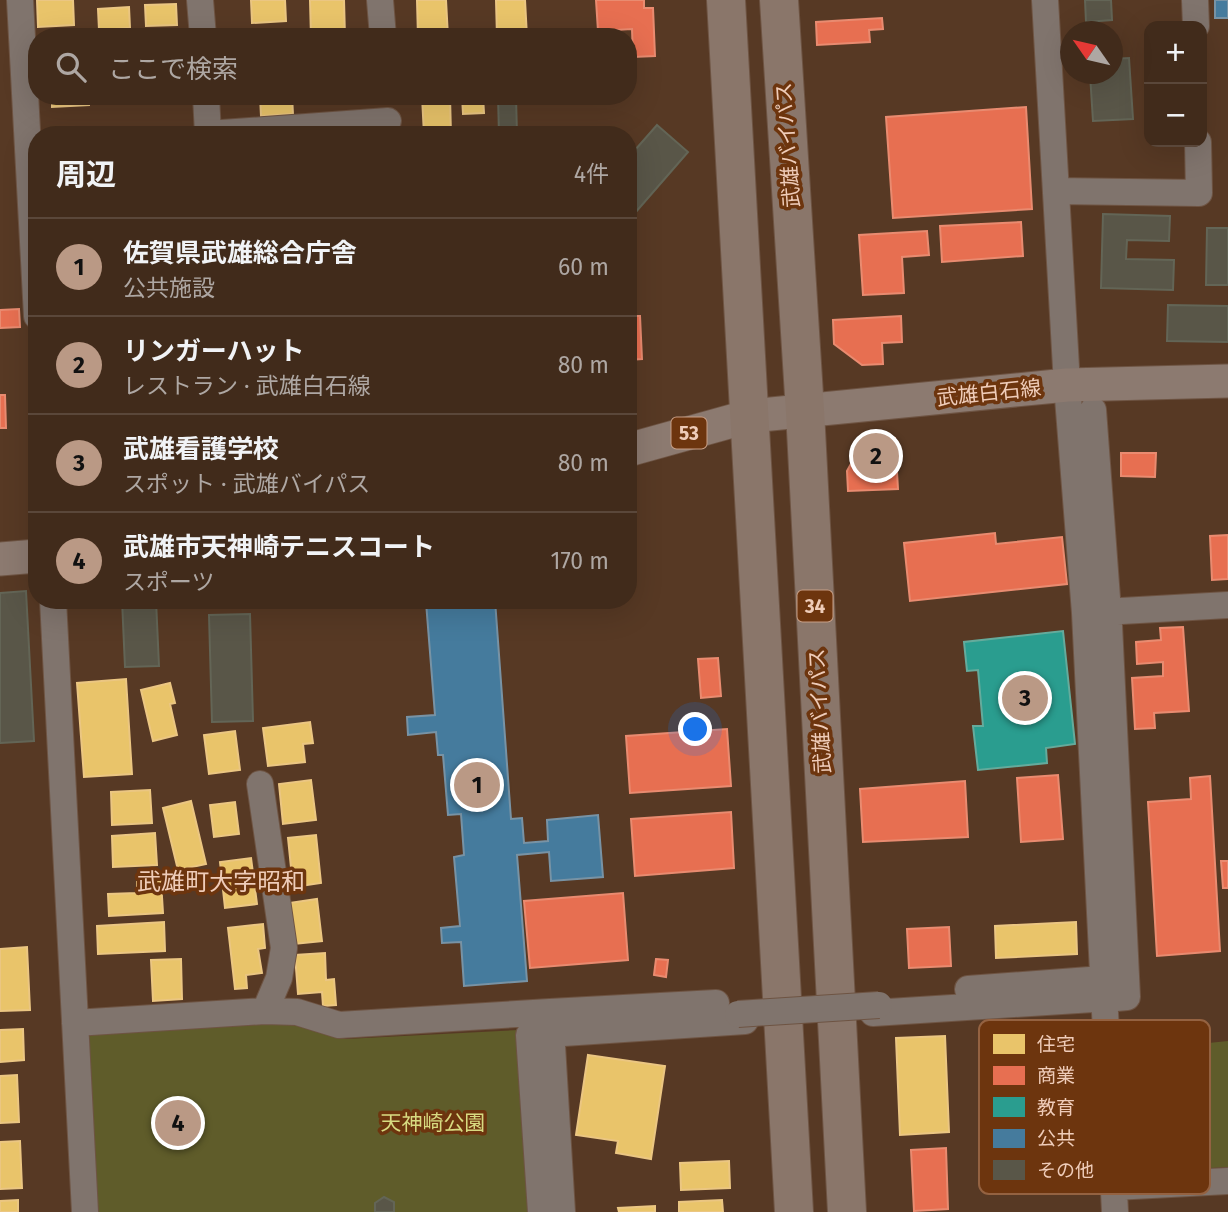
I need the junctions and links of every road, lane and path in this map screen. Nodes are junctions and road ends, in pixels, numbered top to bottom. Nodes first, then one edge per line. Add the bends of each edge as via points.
1 (20, 0) edge
2 (200, 0) edge
3 (380, 0) edge
4 (726, 0) edge
5 (779, 0) edge
6 (1045, 0) edge
7 (1195, 0) edge
8 (1196, 21) edge
9 (202, 28) edge
10 (382, 28) edge
11 (206, 105) edge
12 (388, 117) edge
13 (208, 126) edge
14 (293, 126) edge
15 (1198, 147) edge
16 (28, 149) edge
17 (1056, 191) junction
18 (1228, 382) edge
19 (1067, 385) junction
20 (1093, 410) dead end
21 (804, 411) junction
22 (750, 416) junction
23 (637, 447) edge
24 (28, 557) edge
25 (0, 559) edge
26 (1107, 598) dead end
27 (1228, 605) edge
28 (53, 609) edge
29 (1085, 613) junction
30 (1109, 625) dead end
31 (260, 785) dead end
32 (1104, 992) junction
33 (907, 993) dead end
34 (265, 1012) junction
35 (1105, 1020) edge
36 (75, 1023) junction
37 (551, 1026) junction
38 (1228, 1181) edge
39 (1210, 1184) edge
40 (1150, 1194) edge
41 (1114, 1200) edge
42 (85, 1212) edge
43 (541, 1212) edge
44 (562, 1212) edge
45 (794, 1212) edge
46 (847, 1212) edge

1 - 16 street
2 - 9 street
3 - 10 street
4 - 22 highway
5 - 21 highway, 武雄バイパス / 34
6 - 17 street
7 - 8 street
11 - 13 street
12 - 14 street
15 - 17 street via 1199,193
17 - 19 street
18 - 19 main road, 武雄白石線
19 - 21 main road, 武雄白石線
19 - 29 street
20 - 26 street
21 - 22 main road, 武雄白石線
21 - 46 highway, 武雄バイパス / 34
22 - 23 main road, 53
22 - 45 highway
24 - 25 main road
27 - 29 street
28 - 36 street
29 - 32 street
30 - 32 street via 1127,997
31 - 34 street via 284,948 279,978
32 - 33 street
32 - 35 street
32 - 37 street, bridge
34 - 36 street
34 - 37 street via 298,1012 339,1025
36 - 42 street
37 - 43 street via 529,1035
37 - 44 street
38 - 39 street
40 - 41 street

